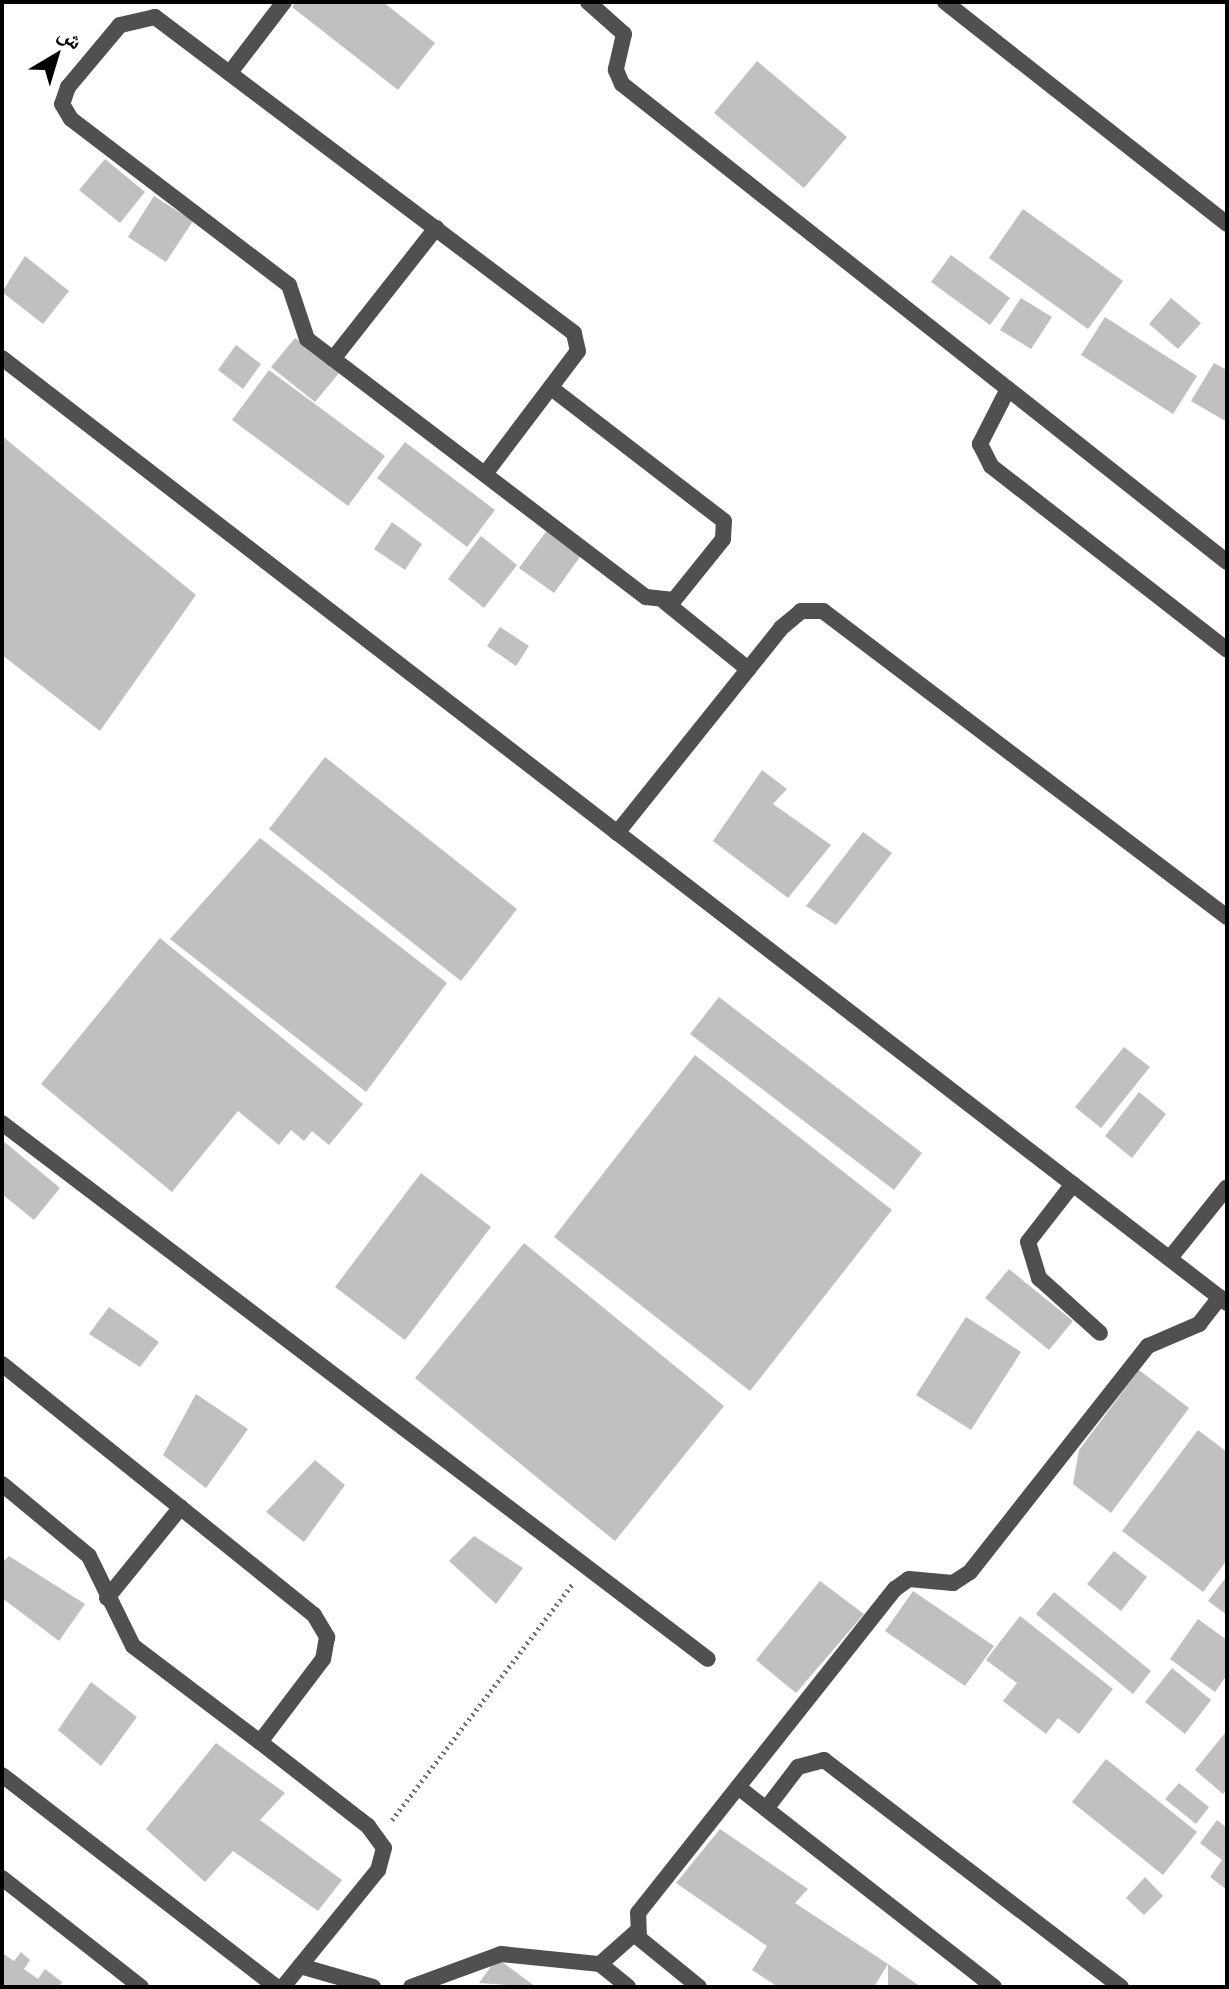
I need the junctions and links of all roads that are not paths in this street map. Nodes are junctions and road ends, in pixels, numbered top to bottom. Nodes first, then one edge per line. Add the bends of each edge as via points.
1 (284, 2) edge
2 (588, 2) edge
3 (945, 2) edge
4 (232, 70) junction
5 (1227, 224) edge
6 (436, 228) junction
7 (2, 358) edge
8 (333, 359) junction
9 (551, 388) junction
10 (1008, 389) junction
11 (485, 474) junction
12 (1227, 562) edge
13 (665, 602) junction
14 (1227, 650) edge
15 (748, 669) junction
16 (617, 833) junction
17 (1227, 917) edge
18 (2, 1123) edge
19 (1073, 1184) junction
20 (1227, 1187) edge
21 (1170, 1258) junction
22 (1223, 1300) edge
23 (1100, 1333) dead end
24 (2, 1364) edge
25 (2, 1484) edge
26 (181, 1507) junction
27 (107, 1598) junction
28 (708, 1659) dead end
29 (260, 1742) junction
30 (2, 1775) edge
31 (738, 1787) junction
32 (766, 1809) junction
33 (2, 1878) edge
34 (635, 1933) junction
35 (600, 1964) junction
36 (300, 1966) junction
37 (256, 1981) edge
38 (141, 1987) edge
39 (276, 1987) edge
40 (283, 1987) edge
41 (373, 1987) edge
42 (411, 1987) edge
43 (628, 1987) edge
44 (699, 1987) edge
45 (994, 1987) edge
46 (1121, 1987) edge

1 - 4 street
2 - 10 street via 624,34 616,70 622,84
3 - 5 street
4 - 6 street
4 - 8 street via 167,22 130,18 68,87 62,104 71,119 289,285 300,330
6 - 8 street
6 - 9 street via 574,333 578,351
7 - 16 street
8 - 11 street
9 - 11 street
9 - 13 street via 724,521 723,539 681,595
10 - 12 street
10 - 14 street via 980,444 991,466
11 - 13 street via 646,597
13 - 15 street
15 - 16 street
15 - 17 street via 801,611 823,611
16 - 19 street
18 - 28 street
19 - 21 street
19 - 23 street via 1028,1242 1039,1278
20 - 21 street
21 - 22 street
22 - 31 street via 1199,1324 1148,1346 970,1572 953,1583 909,1579 895,1589
24 - 26 street
25 - 27 street via 80,1547
26 - 27 street
26 - 29 street via 314,1615 327,1637 323,1659
27 - 29 street via 133,1646
29 - 36 street via 379,1836 378,1870
30 - 37 street
31 - 32 street
31 - 34 street via 638,1913
32 - 45 street
32 - 46 street via 798,1767 824,1760
33 - 38 street
34 - 35 street
34 - 44 street
35 - 42 street via 501,1954
35 - 43 street
36 - 40 street
36 - 41 street
37 - 39 street

